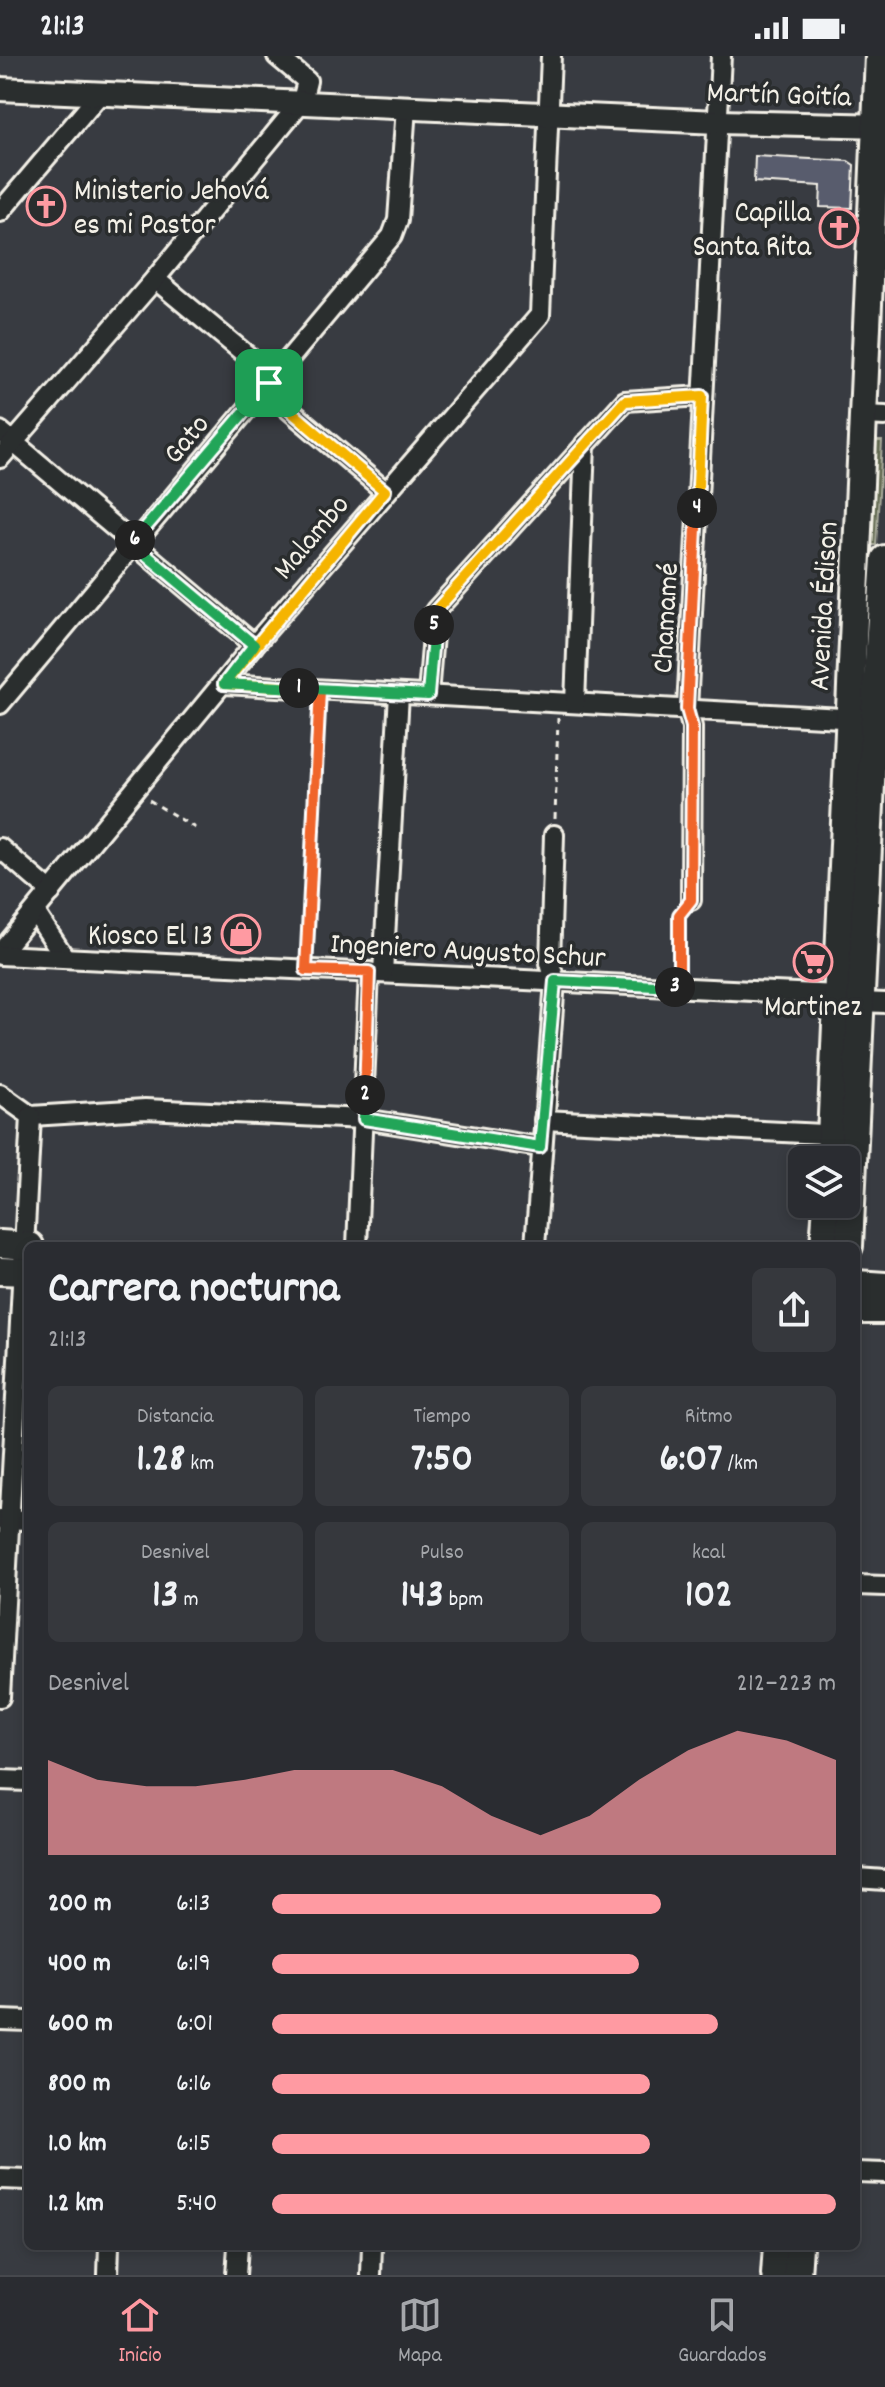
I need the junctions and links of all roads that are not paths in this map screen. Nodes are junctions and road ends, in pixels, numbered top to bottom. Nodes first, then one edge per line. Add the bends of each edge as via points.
1 (277, 56) edge
2 (551, 56) edge
3 (721, 56) edge
4 (879, 56) edge
5 (0, 89) edge
6 (99, 95) junction
7 (302, 101) junction
8 (406, 107) junction
9 (548, 114) junction
10 (718, 122) junction
11 (880, 126) edge
12 (0, 212) edge
13 (878, 276) edge
14 (155, 279) junction
15 (269, 383) junction
16 (702, 396) junction
17 (875, 416) edge
18 (7, 436) edge
19 (585, 444) junction
20 (0, 458) edge
21 (385, 491) junction
22 (132, 543) junction
23 (885, 562) edge
24 (857, 563) junction
25 (254, 645) junction
26 (224, 684) junction
27 (399, 694) junction
28 (428, 695) junction
29 (567, 703) junction
30 (0, 704) edge
31 (687, 709) junction
32 (869, 719) edge
33 (554, 835) road end
34 (0, 848) edge
35 (51, 892) junction
36 (691, 900) road end
37 (35, 912) junction
38 (0, 954) edge
39 (65, 958) junction
40 (376, 973) junction
41 (555, 981) junction
42 (861, 1000) edge
43 (0, 1094) edge
44 (31, 1116) junction
45 (364, 1119) junction
46 (544, 1120) junction
47 (838, 1143) edge
48 (540, 1147) junction
49 (826, 1218) edge
50 (357, 1242) edge
51 (535, 1242) edge
52 (824, 1242) edge
53 (849, 1242) edge
54 (17, 1245) edge
55 (18, 1272) edge
56 (860, 1284) edge
57 (885, 1286) edge
58 (860, 1310) edge
59 (885, 1310) edge
60 (12, 1519) edge
61 (860, 1585) edge
62 (885, 1586) edge
63 (0, 1697) edge
64 (0, 1780) edge
65 (24, 1781) edge
66 (860, 1878) edge
67 (885, 1880) edge
68 (0, 2020) edge
69 (24, 2021) edge
70 (860, 2172) edge
71 (885, 2173) edge
72 (0, 2179) edge
73 (24, 2180) edge
74 (109, 2250) edge
75 (238, 2250) edge
76 (372, 2250) edge
77 (777, 2250) edge
78 (799, 2250) edge
79 (108, 2275) edge
80 (236, 2275) edge
81 (371, 2275) edge
82 (775, 2275) edge
83 (797, 2275) edge

1 - 7 street via 307,81
2 - 9 street, Malambo
3 - 10 street, Chamamé
4 - 11 main road, Avenida Édison
5 - 6 street, Martín Goitía
6 - 7 street, Martín Goitía
6 - 12 street
7 - 8 street, Martín Goitía
7 - 14 street
8 - 9 street, Martín Goitía
8 - 15 street, Gato via 398,220 392,236
9 - 10 street, Martín Goitía
9 - 21 street, Malambo via 540,315
10 - 11 street, Martín Goitía
10 - 16 street, Chamamé
11 - 13 main road, Avenida Édison
13 - 17 main road, Avenida Édison
14 - 15 street via 261,367
14 - 18 street
15 - 21 street via 273,396
15 - 22 street, Gato
16 - 19 street via 625,401
16 - 31 street, Chamamé
17 - 24 main road, Avenida Édison
18 - 20 street
18 - 22 street
19 - 28 street via 435,611
19 - 29 street
21 - 25 street, Malambo
22 - 25 street
22 - 30 street, Gato
23 - 24 street
23 - 32 main road, Avenida Édison
24 - 32 main road, Avenida Édison
25 - 26 street, Malambo
26 - 27 street
26 - 35 street, Malambo
27 - 28 street
27 - 40 street
28 - 29 street
29 - 31 street
31 - 32 street
31 - 36 street, Chamamé via 692,727
32 - 42 main road, Avenida Édison
33 - 41 street via 550,963
34 - 35 street
35 - 37 street, Malambo
37 - 38 street, Malambo
37 - 39 street
38 - 39 street, Ingeniero Augusto Schur
39 - 40 street, Ingeniero Augusto Schur
40 - 41 street, Ingeniero Augusto Schur
40 - 45 street
41 - 42 street, Ingeniero Augusto Schur
41 - 46 street
42 - 47 main road, Avenida Édison
43 - 44 street
44 - 45 street via 145,1109
44 - 54 street via 29,1192
45 - 48 street
45 - 50 street
46 - 47 street
46 - 48 street
47 - 53 main road, Avenida Édison
48 - 51 street
49 - 52 main road
54 - 55 street
55 - 60 street
56 - 57 main road
58 - 59 main road
60 - 63 street
61 - 62 street
64 - 65 street
66 - 67 street
68 - 69 street
70 - 71 street
72 - 73 street
74 - 79 street
75 - 80 street
76 - 81 street
77 - 82 main road
78 - 83 main road

